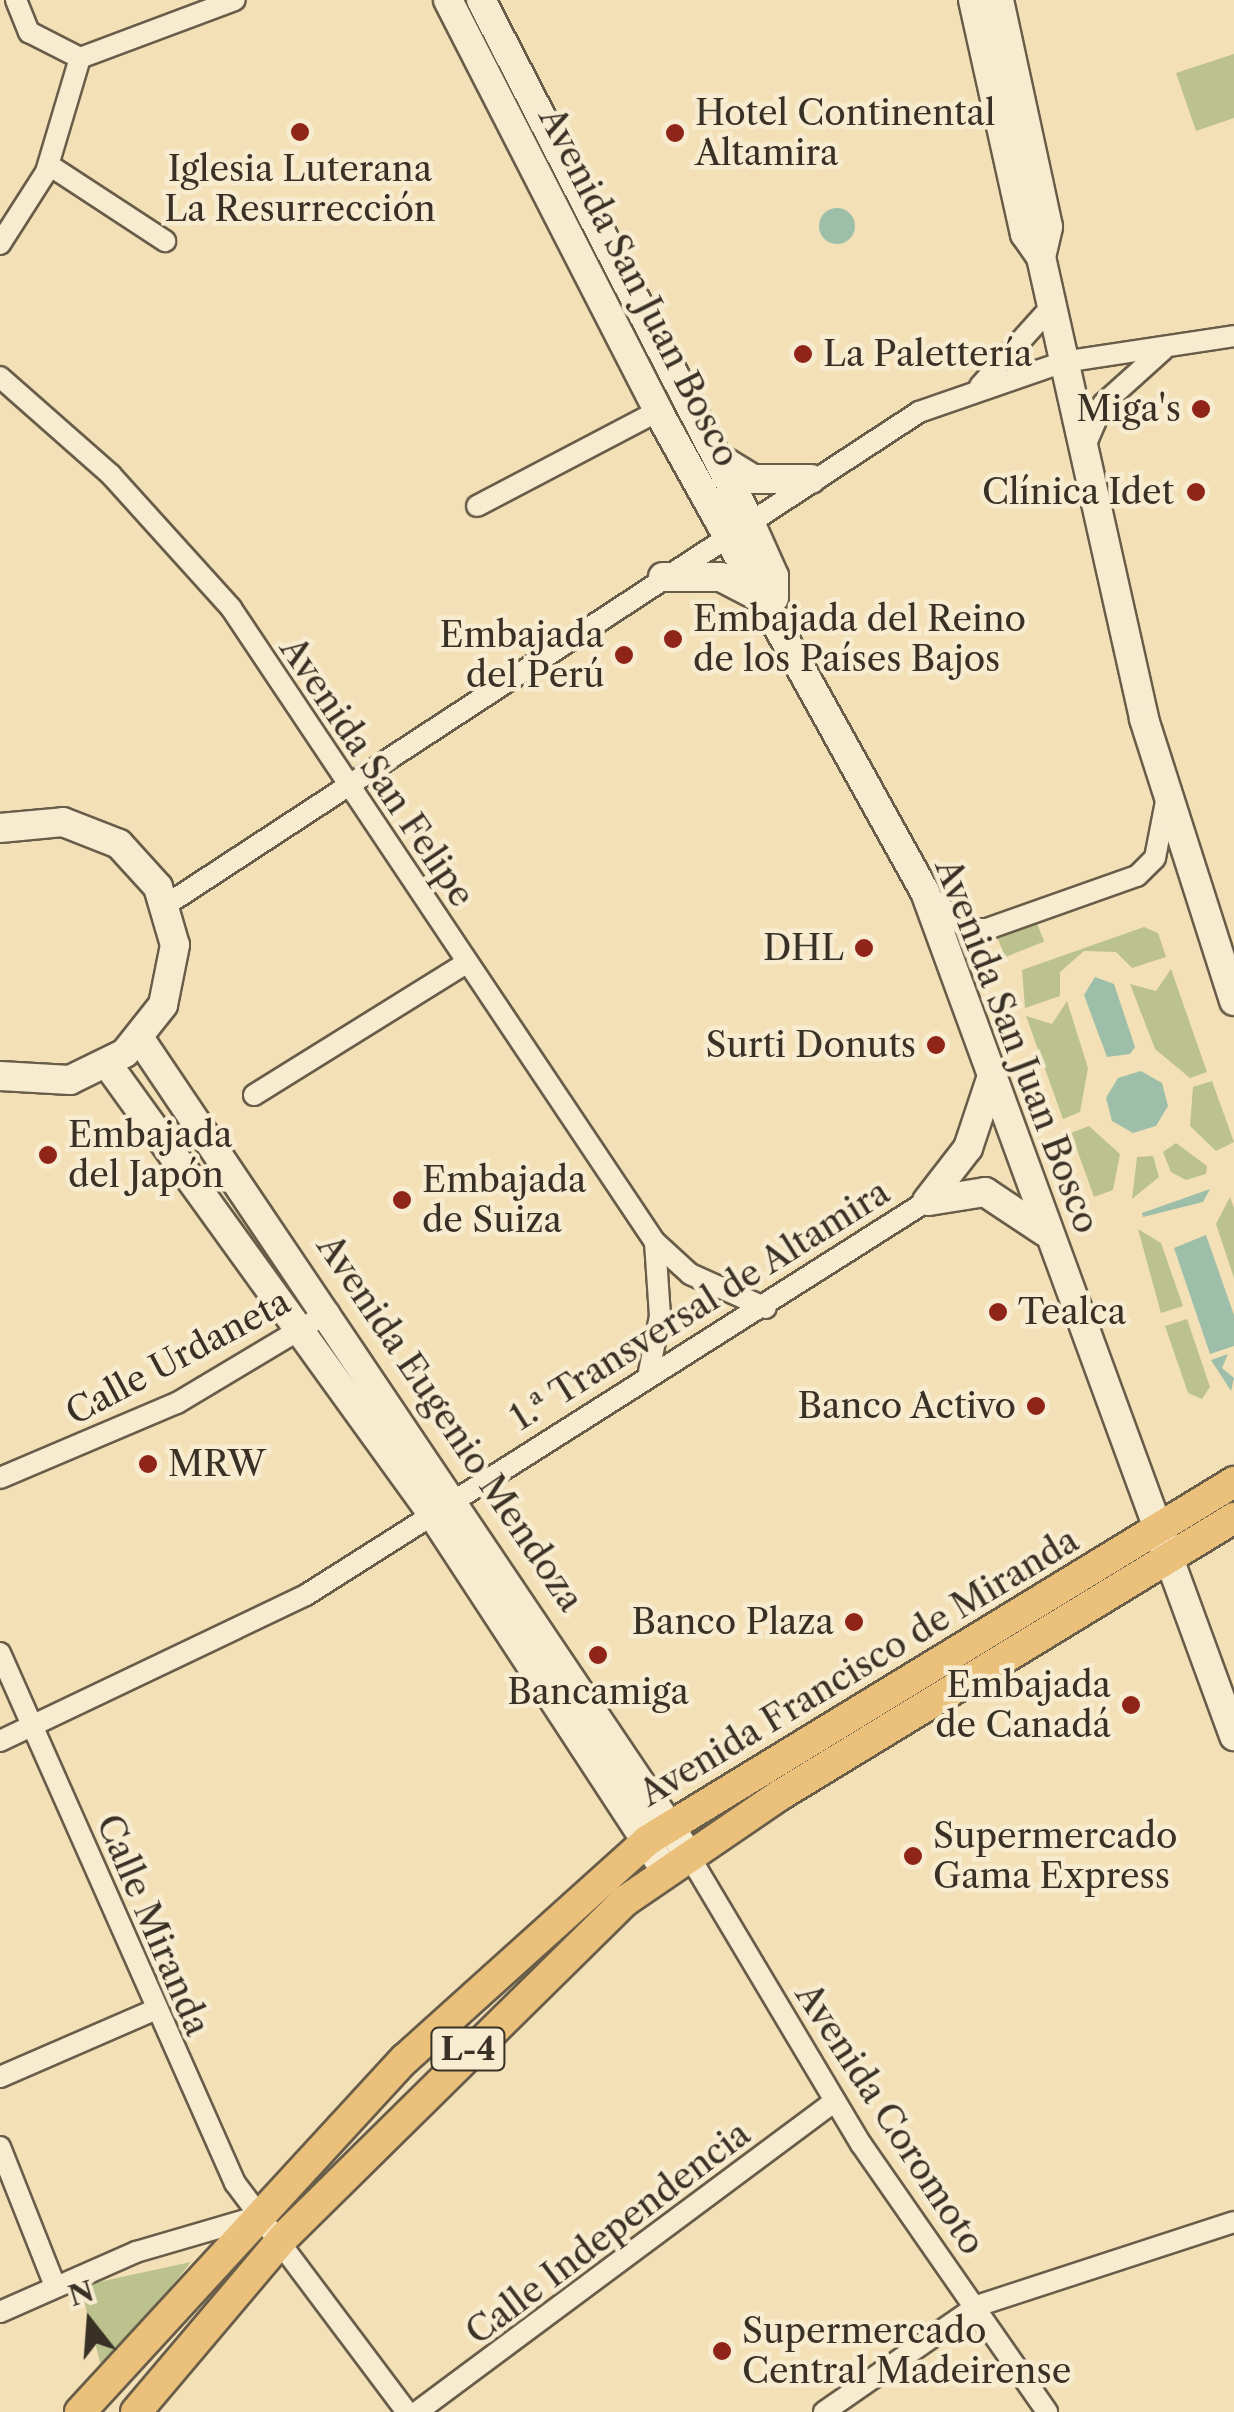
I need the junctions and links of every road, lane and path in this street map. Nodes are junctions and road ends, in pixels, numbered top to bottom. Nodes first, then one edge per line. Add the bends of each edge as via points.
1 (16, 0) edge
2 (236, 0) edge
3 (448, 0) edge
4 (480, 0) edge
5 (973, 0) edge
6 (999, 0) edge
7 (80, 58) junction
8 (49, 165) junction
9 (165, 241) dead end
10 (0, 244) edge
11 (1041, 257) junction
12 (1052, 306) junction
13 (1234, 336) edge
14 (1169, 346) junction
15 (1063, 362) junction
16 (0, 377) edge
17 (979, 387) junction
18 (658, 411) junction
19 (706, 445) junction
20 (1082, 453) junction
21 (811, 479) junction
22 (477, 506) dead end
23 (738, 527) junction
24 (663, 578) junction
25 (772, 604) junction
26 (348, 789) junction
27 (1167, 796) junction
28 (0, 828) edge
29 (925, 892) junction
30 (166, 905) junction
31 (466, 963) junction
32 (1234, 1002) edge
33 (140, 1039) junction
34 (108, 1065) junction
35 (0, 1076) edge
36 (992, 1078) junction
37 (254, 1094) dead end
38 (927, 1201) junction
39 (1048, 1234) junction
40 (654, 1242) junction
41 (766, 1308) junction
42 (329, 1312) junction
43 (303, 1329) junction
44 (649, 1372) junction
45 (0, 1478) edge
46 (1234, 1482) edge
47 (456, 1496) junction
48 (430, 1511) junction
49 (1234, 1518) edge
50 (1156, 1530) junction
51 (1168, 1560) junction
52 (0, 1653) edge
53 (34, 1727) junction
54 (1234, 1736) edge
55 (0, 1740) edge
56 (659, 1832) junction
57 (677, 1862) junction
58 (152, 2010) junction
59 (0, 2077) edge
60 (835, 2100) junction
61 (0, 2147) edge
62 (259, 2216) junction
63 (1234, 2222) edge
64 (282, 2239) junction
65 (55, 2286) junction
66 (977, 2306) junction
67 (0, 2312) edge
68 (80, 2412) edge
69 (136, 2412) edge
70 (407, 2412) edge
71 (417, 2412) edge
72 (824, 2412) edge
73 (1048, 2412) edge

1 - 7 street via 43,45
2 - 7 street
3 - 18 main road, Avenida San Juan Bosco
4 - 19 main road, Avenida San Juan Bosco
5 - 11 main road via 1025,234
6 - 11 main road via 1048,228
7 - 8 street
8 - 9 street
8 - 10 street
11 - 12 main road
12 - 15 main road
12 - 17 street
13 - 14 street
14 - 15 street
14 - 20 street via 1110,396
15 - 17 street
15 - 20 main road
16 - 26 street, Avenida San Felipe via 111,475 231,608
17 - 21 street via 919,412
18 - 22 street
18 - 23 main road, Avenida San Juan Bosco
19 - 21 main road via 738,474
19 - 23 main road, Avenida San Juan Bosco
20 - 27 main road
21 - 23 street
23 - 24 street
23 - 25 main road, Avenida San Juan Bosco
24 - 25 main road via 720,577
24 - 26 street
25 - 29 main road, Avenida San Juan Bosco
26 - 30 street
26 - 31 street, Avenida San Felipe
27 - 29 street via 1155,858 1137,876 987,929 966,929
27 - 32 main road
28 - 30 main road via 44,820 102,834 134,856
29 - 36 main road, Avenida San Juan Bosco
30 - 33 main road via 174,966
31 - 37 street
31 - 40 street, Avenida San Felipe
33 - 34 main road
33 - 42 main road, Avenida Eugenio Mendoza
34 - 35 main road via 49,1082
34 - 43 main road, Avenida Eugenio Mendoza
36 - 38 main road via 968,1148
36 - 39 main road, Avenida San Juan Bosco
38 - 39 main road via 985,1192
38 - 41 street, 1.ª Transversal de Altamira
39 - 50 main road, Avenida San Juan Bosco
40 - 41 street, Avenida San Felipe via 690,1274
40 - 44 street, Avenida San Felipe via 660,1316
41 - 44 street, 1.ª Transversal de Altamira
42 - 43 street, Calle Urdaneta
42 - 47 main road, Avenida Eugenio Mendoza
43 - 45 street, Calle Urdaneta via 138,1422
43 - 48 main road, Avenida Eugenio Mendoza
44 - 47 street, 1.ª Transversal de Altamira
46 - 50 main road, Avenida Francisco de Miranda / L-4
47 - 48 street, 1.ª Transversal de Altamira
47 - 56 main road, Avenida Eugenio Mendoza
48 - 53 street, 1.ª Transversal de Altamira via 306,1595
48 - 56 main road, Avenida Eugenio Mendoza
49 - 51 main road, Avenida Francisco de Miranda / L-4
50 - 51 main road, Avenida San Juan Bosco
50 - 56 main road, Avenida Francisco de Miranda / L-4
51 - 54 main road, Avenida San Juan Bosco
51 - 57 main road, Avenida Francisco de Miranda / L-4
52 - 53 street, Calle Miranda
53 - 55 street, 1.ª Transversal de Altamira
53 - 58 street, Calle Miranda
56 - 57 main road, Avenida Eugenio Mendoza
56 - 62 main road, Avenida Francisco de Miranda / L-4 via 498,1968
57 - 60 street, Avenida Coromoto
57 - 64 main road, Avenida Francisco de Miranda / L-4 via 481,2035
58 - 59 street
58 - 62 street, Calle Miranda
60 - 66 street, Avenida Coromoto
60 - 71 street, Calle Independencia
61 - 65 street
62 - 64 street, Calle Miranda
62 - 65 street via 206,2226
62 - 68 main road, Avenida Francisco de Miranda / L-4
63 - 66 street
64 - 69 main road, Avenida Francisco de Miranda / L-4
64 - 70 street, Calle Miranda
65 - 67 street
66 - 72 street
66 - 73 street, Avenida Coromoto

